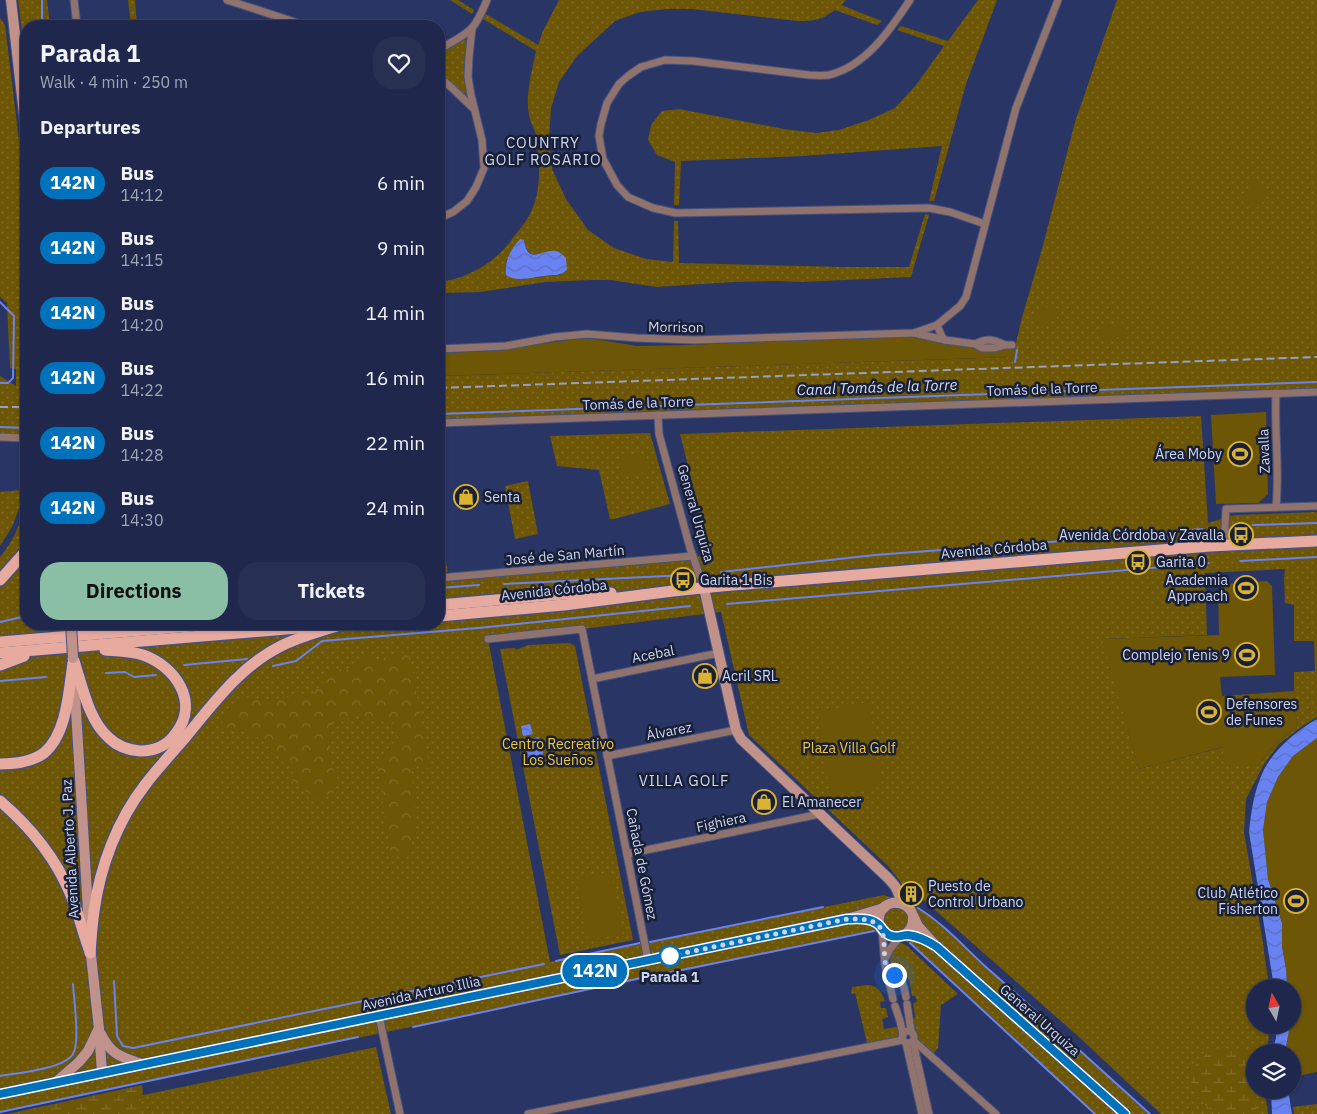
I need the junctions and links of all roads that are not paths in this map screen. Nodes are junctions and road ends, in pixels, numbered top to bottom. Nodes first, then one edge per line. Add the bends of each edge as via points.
1 (11, 0) edge
2 (74, 0) edge
3 (227, 0) edge
4 (487, 0) edge
5 (910, 0) edge
6 (1058, 0) edge
7 (76, 20) edge
8 (288, 20) edge
9 (472, 28) junction
10 (445, 46) edge
11 (20, 79) edge
12 (445, 82) edge
13 (474, 110) junction
14 (445, 215) edge
15 (985, 224) junction
16 (937, 325) junction
17 (914, 332) junction
18 (945, 340) junction
19 (1008, 345) dead end
20 (445, 349) edge
21 (1317, 392) edge
22 (1276, 393) junction
23 (658, 415) junction
24 (445, 423) edge
25 (0, 438) edge
26 (20, 438) edge
27 (1317, 506) edge
28 (1276, 507) junction
29 (1317, 541) edge
30 (1224, 545) junction
31 (693, 556) junction
32 (20, 558) edge
33 (445, 577) edge
34 (0, 580) edge
35 (704, 588) junction
36 (673, 591) junction
37 (445, 604) edge
38 (445, 615) edge
39 (71, 630) edge
40 (143, 630) edge
41 (272, 630) edge
42 (324, 630) edge
43 (488, 639) dead end
44 (0, 642) edge
45 (81, 646) junction
46 (43, 650) junction
47 (719, 653) junction
48 (0, 654) edge
49 (73, 658) junction
50 (0, 665) edge
51 (592, 679) junction
52 (736, 730) junction
53 (607, 756) junction
54 (0, 764) edge
55 (0, 800) edge
56 (820, 814) junction
57 (627, 854) junction
58 (889, 880) junction
59 (885, 907) junction
60 (911, 912) junction
61 (847, 919) junction
62 (881, 928) junction
63 (902, 936) junction
64 (937, 947) junction
65 (90, 953) junction
66 (648, 960) junction
67 (885, 965) junction
68 (887, 973) junction
69 (908, 1013) junction
70 (898, 1015) junction
71 (379, 1016) junction
72 (99, 1029) junction
73 (908, 1040) junction
74 (142, 1064) junction
75 (102, 1073) junction
76 (55, 1082) junction
77 (0, 1094) edge
78 (400, 1114) edge
79 (528, 1114) edge
80 (922, 1114) edge
81 (929, 1114) edge
82 (996, 1114) edge
83 (1125, 1114) edge

1 - 11 main road
2 - 7 street
3 - 8 street
4 - 9 street
5 - 15 street via 869,53 855,64 828,75 809,76 693,61 665,60 642,67 619,84 607,104 599,136 603,159 628,197 653,208 676,213 929,208
6 - 15 street via 1016,108
9 - 10 street
9 - 13 street via 468,77
12 - 13 street
13 - 14 street via 482,140 484,168 467,201
15 - 16 street, Morrison via 966,297
16 - 17 street, Morrison
16 - 18 street
17 - 18 street, Morrison
17 - 20 street, Morrison via 694,340 587,334 506,346
18 - 19 street, Morrison via 975,344 991,340
21 - 22 street, Tomás de la Torre
22 - 23 street, Tomás de la Torre
22 - 28 street, Zavalla
23 - 24 street, Tomás de la Torre
23 - 31 street, General Urquiza via 659,434
25 - 26 street
27 - 28 street
28 - 30 street via 1226,509
29 - 30 main road, Avenida Córdoba
30 - 35 main road, Avenida Córdoba
31 - 33 street, José de San Martín
31 - 35 street, General Urquiza
32 - 34 main road
35 - 36 main road, Avenida Córdoba
35 - 47 main road, General Urquiza
36 - 37 main road, Avenida Córdoba via 564,594
36 - 38 main road, Avenida Córdoba
39 - 49 main road, Avenida Alberto J. Paz, bridge
40 - 44 main road
41 - 45 main road
42 - 65 main road via 282,645 240,674 144,786 124,818 109,852 94,910
43 - 51 street, Cañada de Gómez via 582,629
45 - 46 main road
45 - 49 main road via 143,656 162,664 173,674 186,703 183,722 174,737 157,748 138,751 117,745 108,738 94,717
46 - 48 main road
46 - 50 main road
47 - 51 street, Acebal
47 - 52 main road, General Urquiza
49 - 54 main road via 65,713 53,743 32,759
49 - 65 main road, Avenida Alberto J. Paz
51 - 53 street, Cañada de Gómez
52 - 53 street, Álvarez
52 - 56 main road, General Urquiza via 741,739
53 - 57 street, Cañada de Gómez
55 - 65 main road via 36,837 61,874 76,907
56 - 57 street, Fighiera
56 - 58 main road, General Urquiza
57 - 66 street, Cañada de Gómez
58 - 59 main road via 892,890
58 - 60 main road, General Urquiza
59 - 60 main road via 898,903
59 - 61 main road, Avenida Arturo Illia
59 - 62 main road via 880,916
60 - 63 main road via 912,927
60 - 64 main road, General Urquiza via 918,926
61 - 62 main road, Avenida Arturo Illia via 874,921
61 - 66 main road, Avenida Arturo Illia
62 - 63 main road via 890,936
62 - 67 street
63 - 64 main road, General Urquiza via 921,938
63 - 67 street via 890,949
64 - 83 main road, General Urquiza
65 - 72 main road, Avenida Alberto J. Paz
66 - 71 main road, Avenida Arturo Illia
67 - 68 street
68 - 69 street via 903,983
68 - 70 street
69 - 70 street
69 - 73 street via 914,1035
70 - 73 street
71 - 74 main road, Avenida Arturo Illia
71 - 78 street
72 - 74 main road via 106,1044 118,1056
72 - 75 main road, Avenida Alberto J. Paz
72 - 76 main road via 79,1062
73 - 79 street
73 - 80 street
73 - 81 street
73 - 82 street
74 - 75 main road, Avenida Arturo Illia
75 - 76 main road, Avenida Arturo Illia
76 - 77 main road, Avenida Arturo Illia

